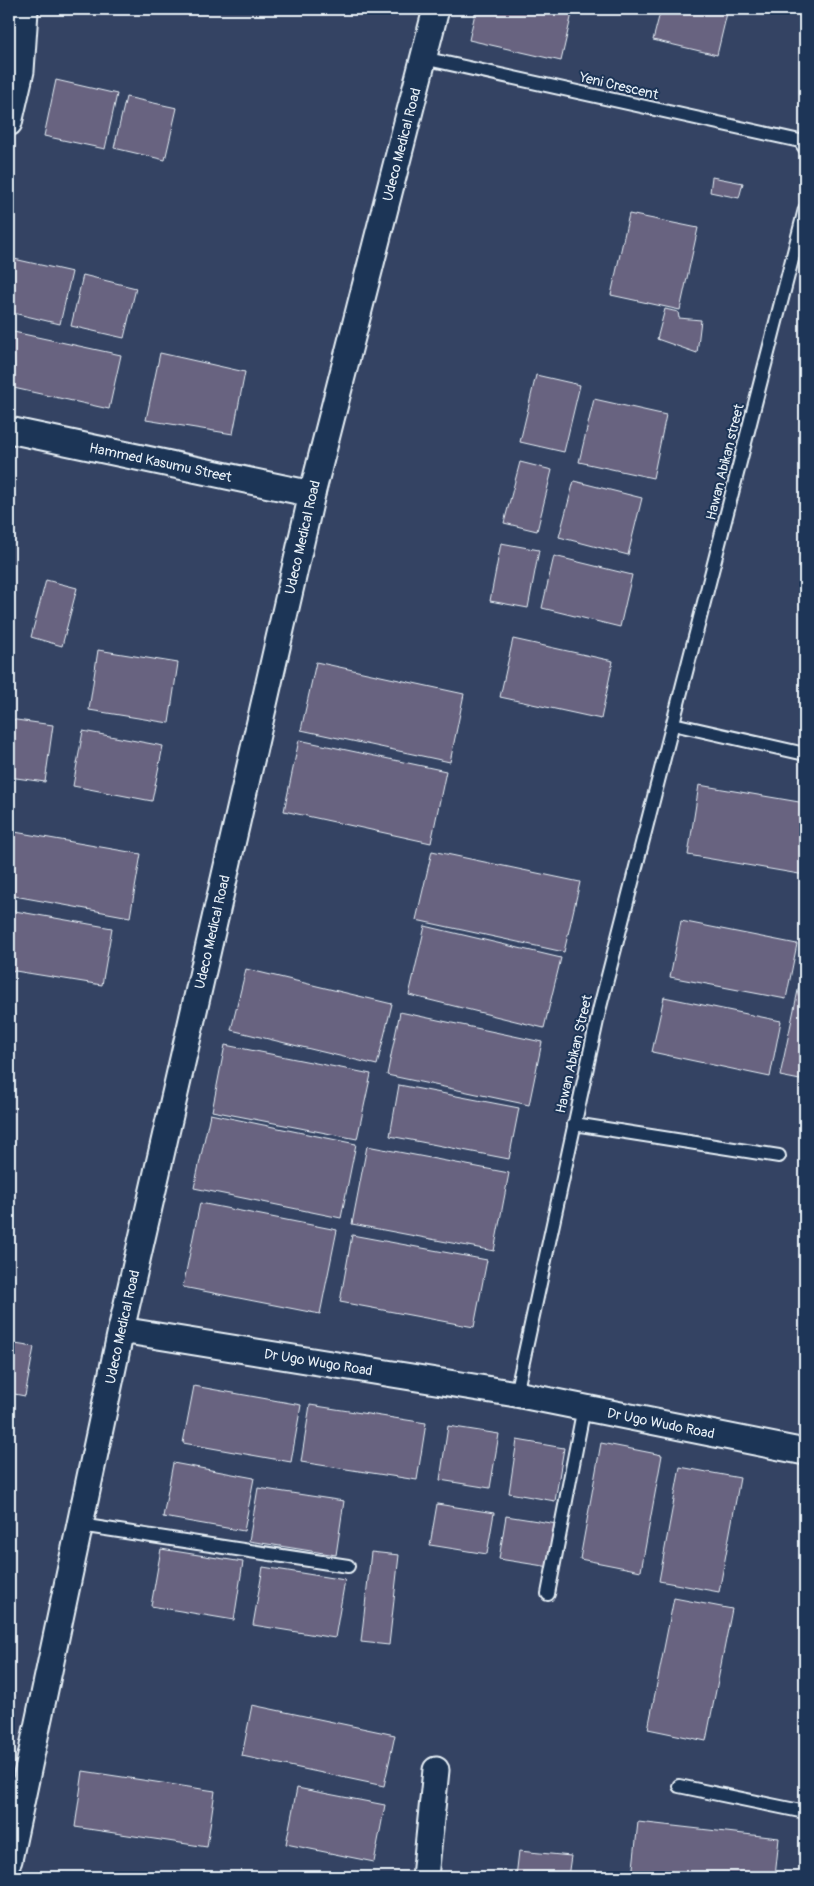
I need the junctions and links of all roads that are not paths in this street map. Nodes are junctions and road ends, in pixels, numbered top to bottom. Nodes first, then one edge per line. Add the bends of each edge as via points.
1 (22, 9) edge
2 (436, 9) edge
3 (423, 58) junction
4 (9, 123) edge
5 (805, 148) edge
6 (805, 209) edge
7 (9, 430) edge
8 (312, 494) junction
9 (673, 724) junction
10 (805, 754) edge
11 (574, 1124) junction
12 (779, 1156) dead end
13 (120, 1330) junction
14 (516, 1394) junction
15 (584, 1407) junction
16 (805, 1452) edge
17 (80, 1525) junction
18 (348, 1566) dead end
19 (548, 1594) dead end
20 (436, 1770) dead end
21 (680, 1786) dead end
22 (805, 1812) edge
23 (9, 1860) edge
24 (425, 1877) edge

1 - 4 street via 25,12 21,71
2 - 3 street, Udeco Medical Road
3 - 5 lane, Yeni Crescent via 800,141
3 - 8 street, Udeco Medical Road
6 - 9 lane, Hawan Abikan street
7 - 8 street, Hammed Kasumu Street
8 - 13 street, Udeco Medical Road
9 - 10 lane
9 - 11 lane, Hawan Abikan Street via 600,1007
11 - 12 lane
11 - 14 lane, Hawan Abikan Street
13 - 14 street, Dr Ugo Wugo Road
13 - 17 street, Udeco Medical Road
14 - 15 street, Dr Ugo Wudo Road
15 - 16 street, Dr Ugo Wudo Road
15 - 19 lane
17 - 18 lane
17 - 23 street, Udeco Medical Road
20 - 24 street
21 - 22 lane

